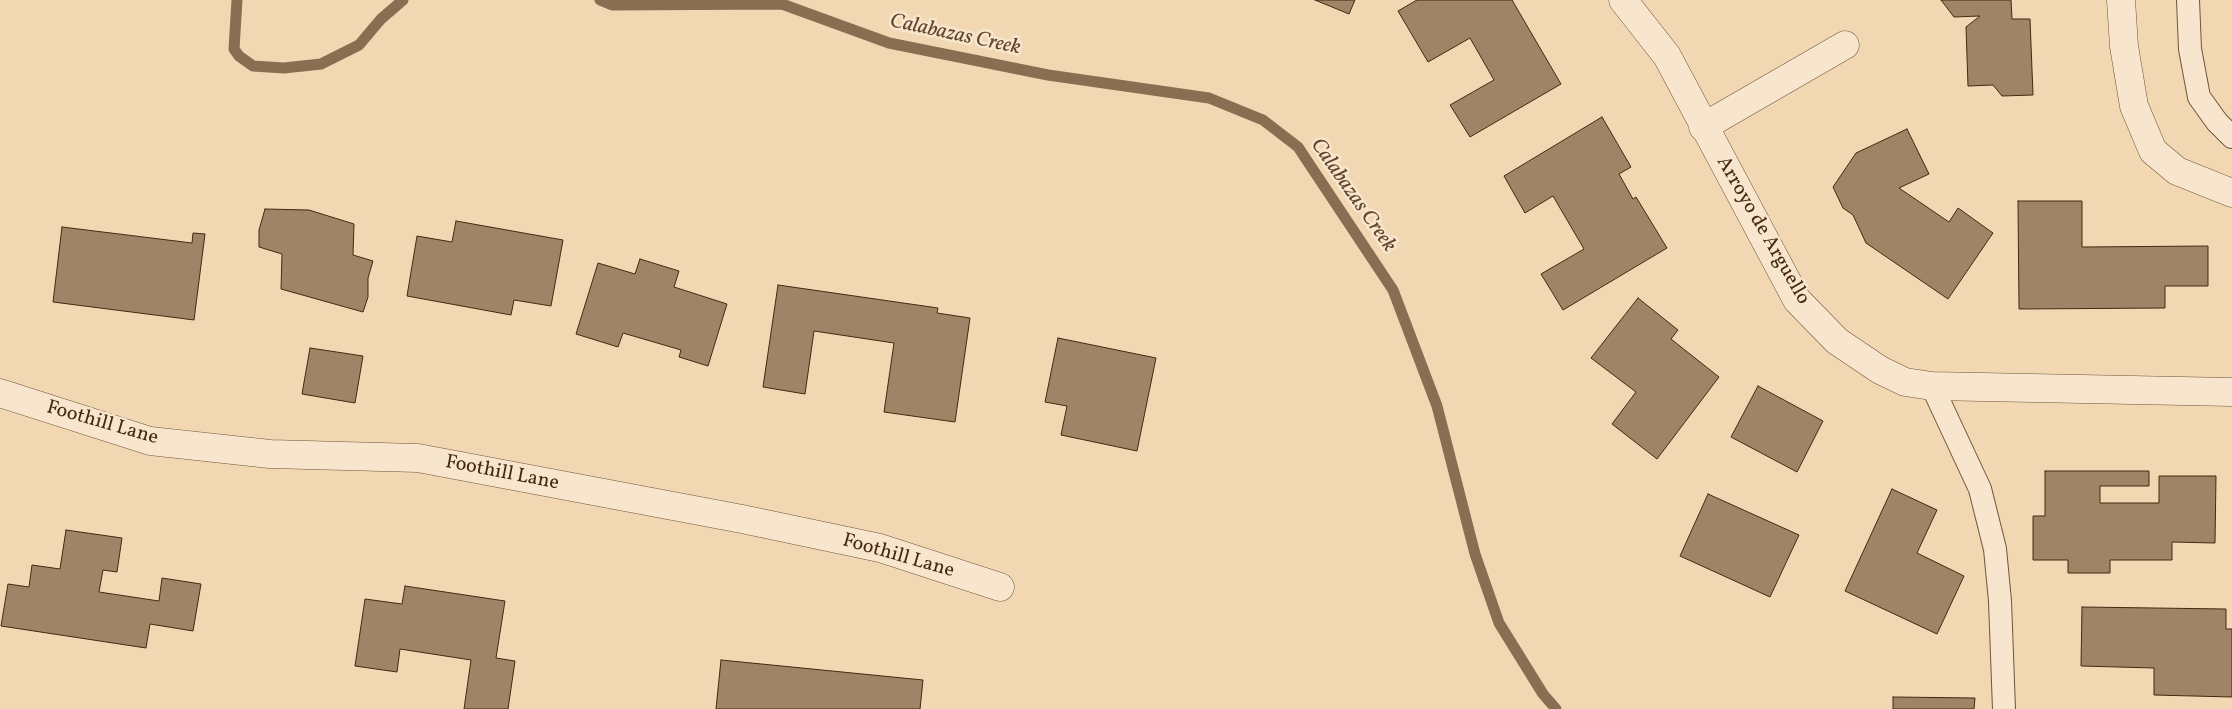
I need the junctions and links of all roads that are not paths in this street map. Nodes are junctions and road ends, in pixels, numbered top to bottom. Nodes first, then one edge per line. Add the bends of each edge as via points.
1 (1623, 0) edge
2 (2121, 0) edge
3 (2188, 0) edge
4 (1845, 45) dead end
5 (1703, 127) junction
6 (2232, 137) edge
7 (2232, 193) edge
8 (1932, 386) junction
9 (2232, 392) edge
10 (0, 393) edge
11 (1000, 588) dead end
12 (2004, 709) edge

1 - 5 street, Arroyo de Arguello via 1667,56
2 - 7 street via 2124,46 2134,106 2153,151 2177,171
3 - 6 lane via 2190,49 2199,97
4 - 5 street
5 - 8 street, Arroyo de Arguello via 1797,300 1837,341 1880,370 1905,382
8 - 9 street, Arroyo de Arguello
8 - 12 lane via 1980,490 1995,549
10 - 11 street, Foothill Lane via 150,441 270,454 418,458 880,548

